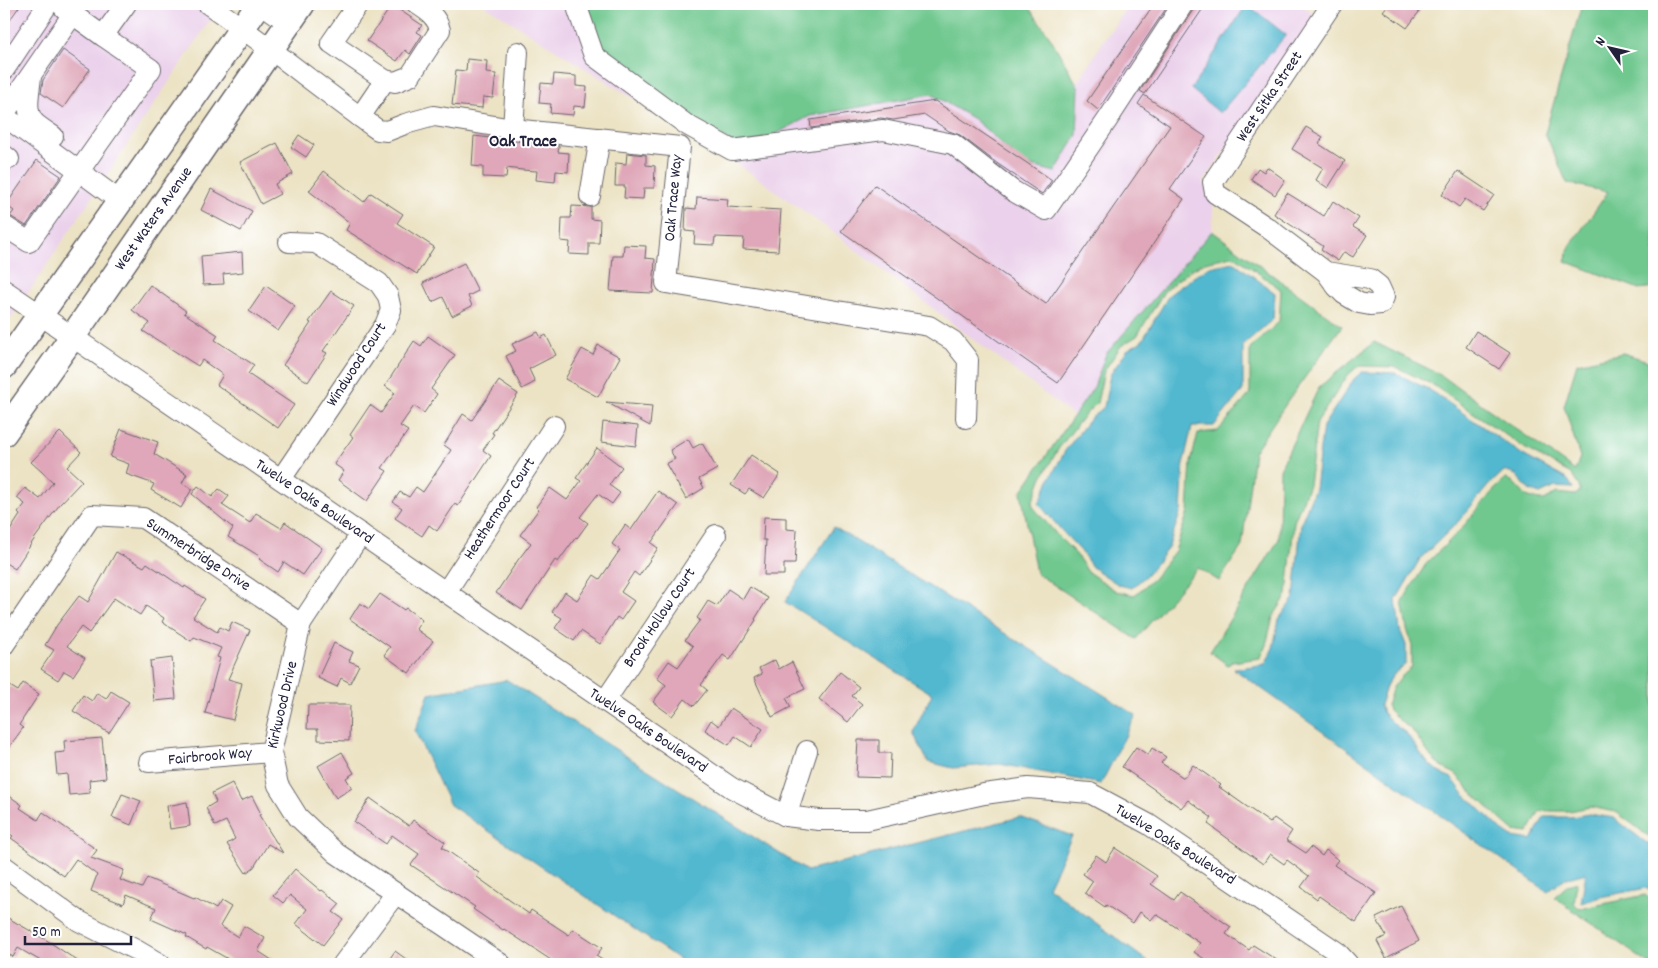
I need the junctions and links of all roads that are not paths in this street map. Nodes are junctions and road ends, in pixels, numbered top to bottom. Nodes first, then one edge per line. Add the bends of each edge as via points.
1 (48, 4) edge
2 (126, 4) edge
3 (208, 4) edge
4 (261, 4) edge
5 (358, 4) edge
6 (417, 4) edge
7 (577, 4) edge
8 (1182, 4) edge
9 (1323, 7) edge
10 (66, 9) edge
11 (295, 14) edge
12 (242, 28) junction
13 (103, 36) junction
14 (271, 48) junction
15 (518, 52) dead end
16 (4, 70) edge
17 (32, 74) junction
18 (386, 80) junction
19 (4, 115) edge
20 (360, 116) junction
21 (513, 128) junction
22 (600, 138) junction
23 (84, 165) junction
24 (590, 196) dead end
25 (120, 201) junction
26 (4, 226) edge
27 (288, 242) dead end
28 (1326, 272) dead end
29 (4, 290) edge
30 (40, 314) junction
31 (73, 336) junction
32 (4, 366) edge
33 (966, 418) dead end
34 (554, 426) dead end
35 (4, 433) edge
36 (281, 479) junction
37 (361, 534) junction
38 (716, 535) dead end
39 (446, 592) junction
40 (301, 624) junction
41 (4, 645) edge
42 (605, 701) junction
43 (807, 750) dead end
44 (271, 752) junction
45 (149, 762) dead end
46 (786, 816) junction
47 (4, 866) edge
48 (396, 893) junction
49 (131, 957) edge
50 (160, 964) edge
51 (343, 964) edge
52 (501, 964) edge
53 (1348, 964) edge

1 - 16 street
2 - 13 street
3 - 12 street, Oak Trace Way
4 - 11 street
4 - 12 main road
5 - 18 street via 331,43
6 - 18 street via 439,23 438,35 410,76 395,82
7 - 8 street via 594,56 687,125 732,150 883,130 953,144 1013,192 1046,210
9 - 28 street, West Sitka Street via 1213,182 1215,193
10 - 13 street
10 - 17 street
11 - 14 main road, West Waters Avenue
12 - 14 street, Oak Trace Way
12 - 25 main road
13 - 23 street via 151,70
14 - 20 street, Oak Trace Way via 290,66
14 - 31 main road, West Waters Avenue
15 - 21 street
17 - 19 street
17 - 23 street via 29,115 34,123
18 - 20 street
19 - 23 street
20 - 21 street, Oak Trace Way via 378,130 387,131 434,116
21 - 22 street, Oak Trace Way
22 - 24 street
22 - 33 street, Oak Trace Way via 680,147 666,283 929,326 952,342 968,360
23 - 25 street
23 - 26 street via 29,242
25 - 30 main road
27 - 36 street, Windwood Court via 316,243 379,283 388,296 391,310 385,326
29 - 30 street, Twelve Oaks Boulevard
30 - 31 street, Twelve Oaks Boulevard
30 - 32 main road
31 - 35 main road, West Waters Avenue
31 - 36 street, Twelve Oaks Boulevard
34 - 39 street, Heathermoor Court
36 - 37 street, Twelve Oaks Boulevard
37 - 39 street, Twelve Oaks Boulevard
37 - 40 street, Kirkwood Drive
38 - 42 street, Brook Hollow Court
39 - 42 street, Twelve Oaks Boulevard
40 - 41 street, Summerbridge Drive via 143,518 92,515
40 - 44 street, Kirkwood Drive
42 - 46 street, Twelve Oaks Boulevard via 732,788
43 - 46 street
44 - 45 street, Fairbrook Way
44 - 48 street, Kirkwood Drive via 278,785 298,817 336,853
46 - 53 street, Twelve Oaks Boulevard via 867,820 984,794 1028,788 1090,793 1148,824 1337,952
47 - 49 street
48 - 51 street
48 - 52 street, Kirkwood Drive
49 - 50 street

